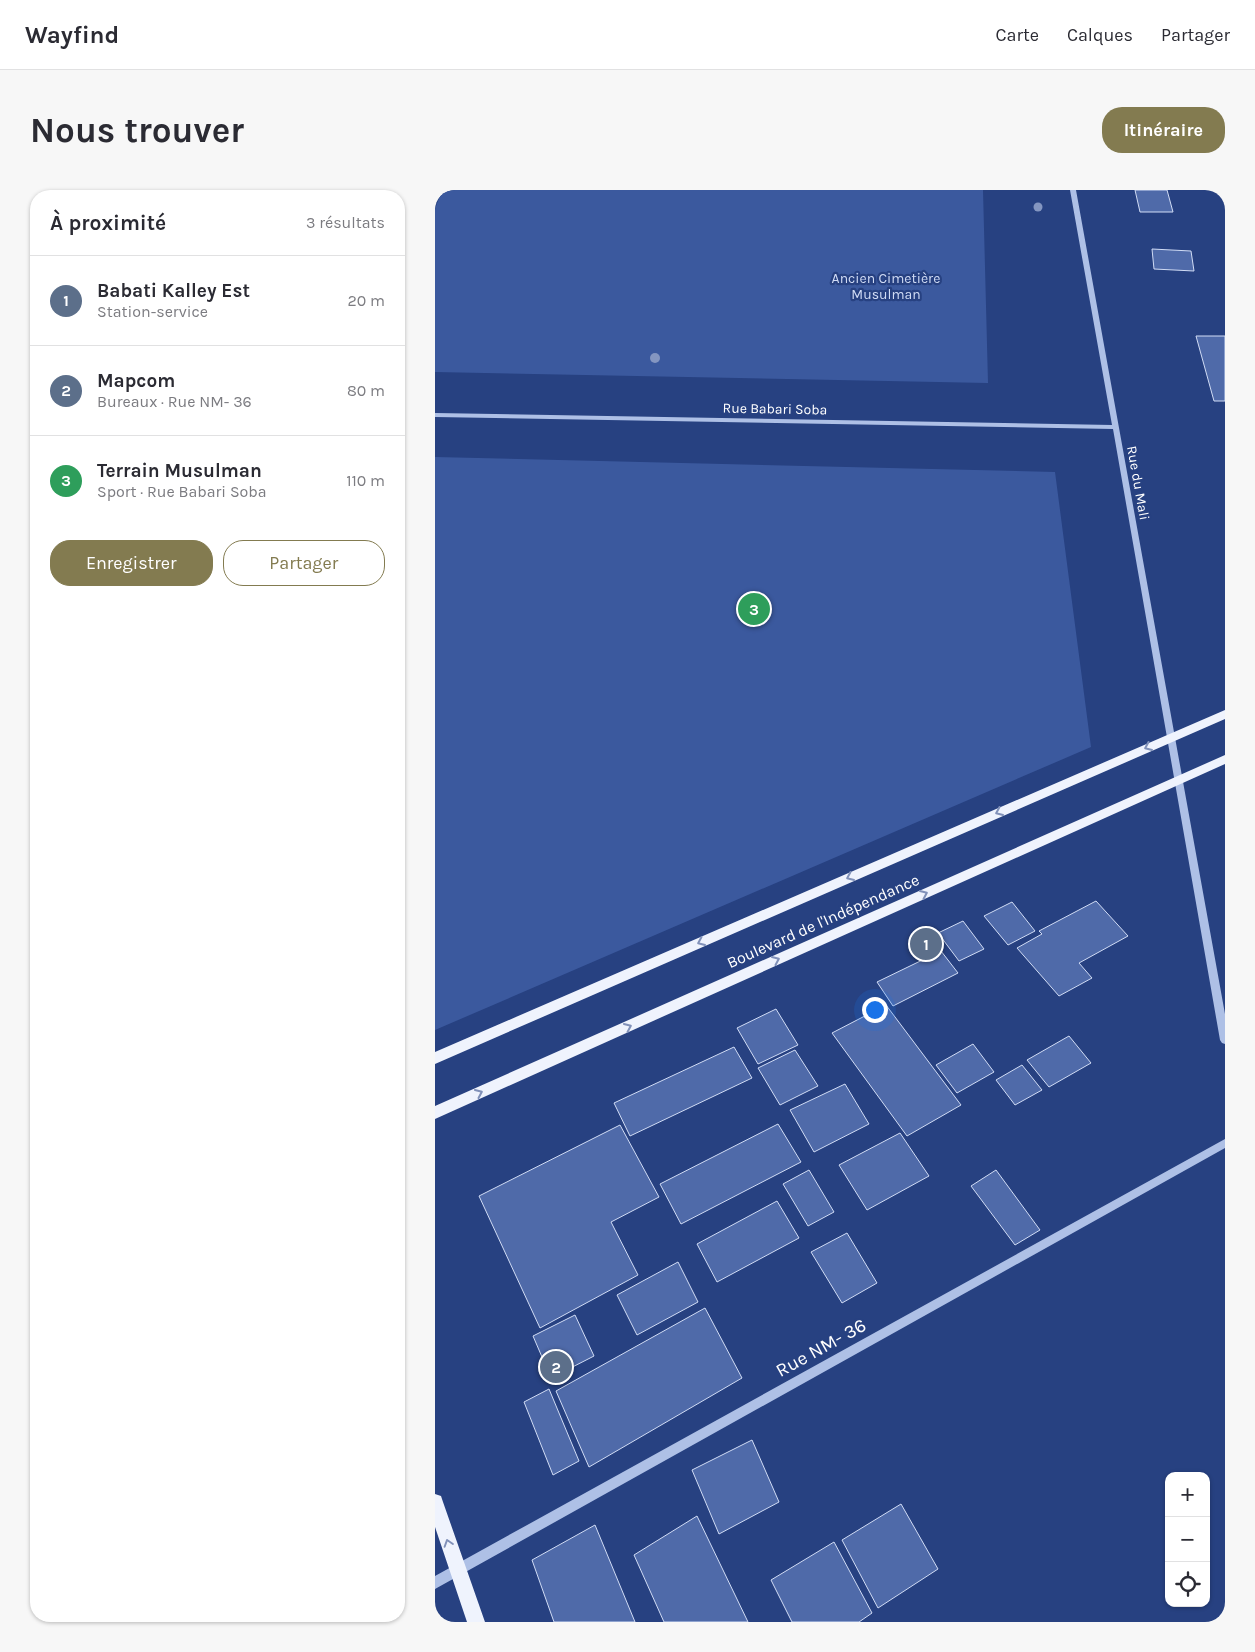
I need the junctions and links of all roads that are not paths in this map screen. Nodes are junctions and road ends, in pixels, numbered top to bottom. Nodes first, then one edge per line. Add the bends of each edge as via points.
1 (1073, 190) edge
2 (435, 415) edge
3 (1115, 427) junction
4 (1225, 714) edge
5 (1171, 738) junction
6 (1225, 759) edge
7 (1178, 780) junction
8 (1225, 1040) edge
9 (435, 1058) edge
10 (435, 1113) edge
11 (1225, 1143) edge
12 (435, 1502) edge
13 (457, 1571) junction
14 (435, 1583) edge
15 (476, 1622) edge

1 - 3 street, Rue du Mali
2 - 3 street, Rue Babari Soba
3 - 5 street, Rue du Mali
4 - 5 main road, Boulevard de l'Indépendance
5 - 7 street, Rue du Mali
5 -> 9 main road, Boulevard de l'Indépendance
6 - 7 main road, Boulevard de l'Indépendance
7 - 8 street, Rue du Mali
10 -> 7 main road, Boulevard de l'Indépendance
11 - 13 street, Rue NM- 36
13 -> 12 main road
13 - 14 street, Rue NM- 36
13 - 15 main road

